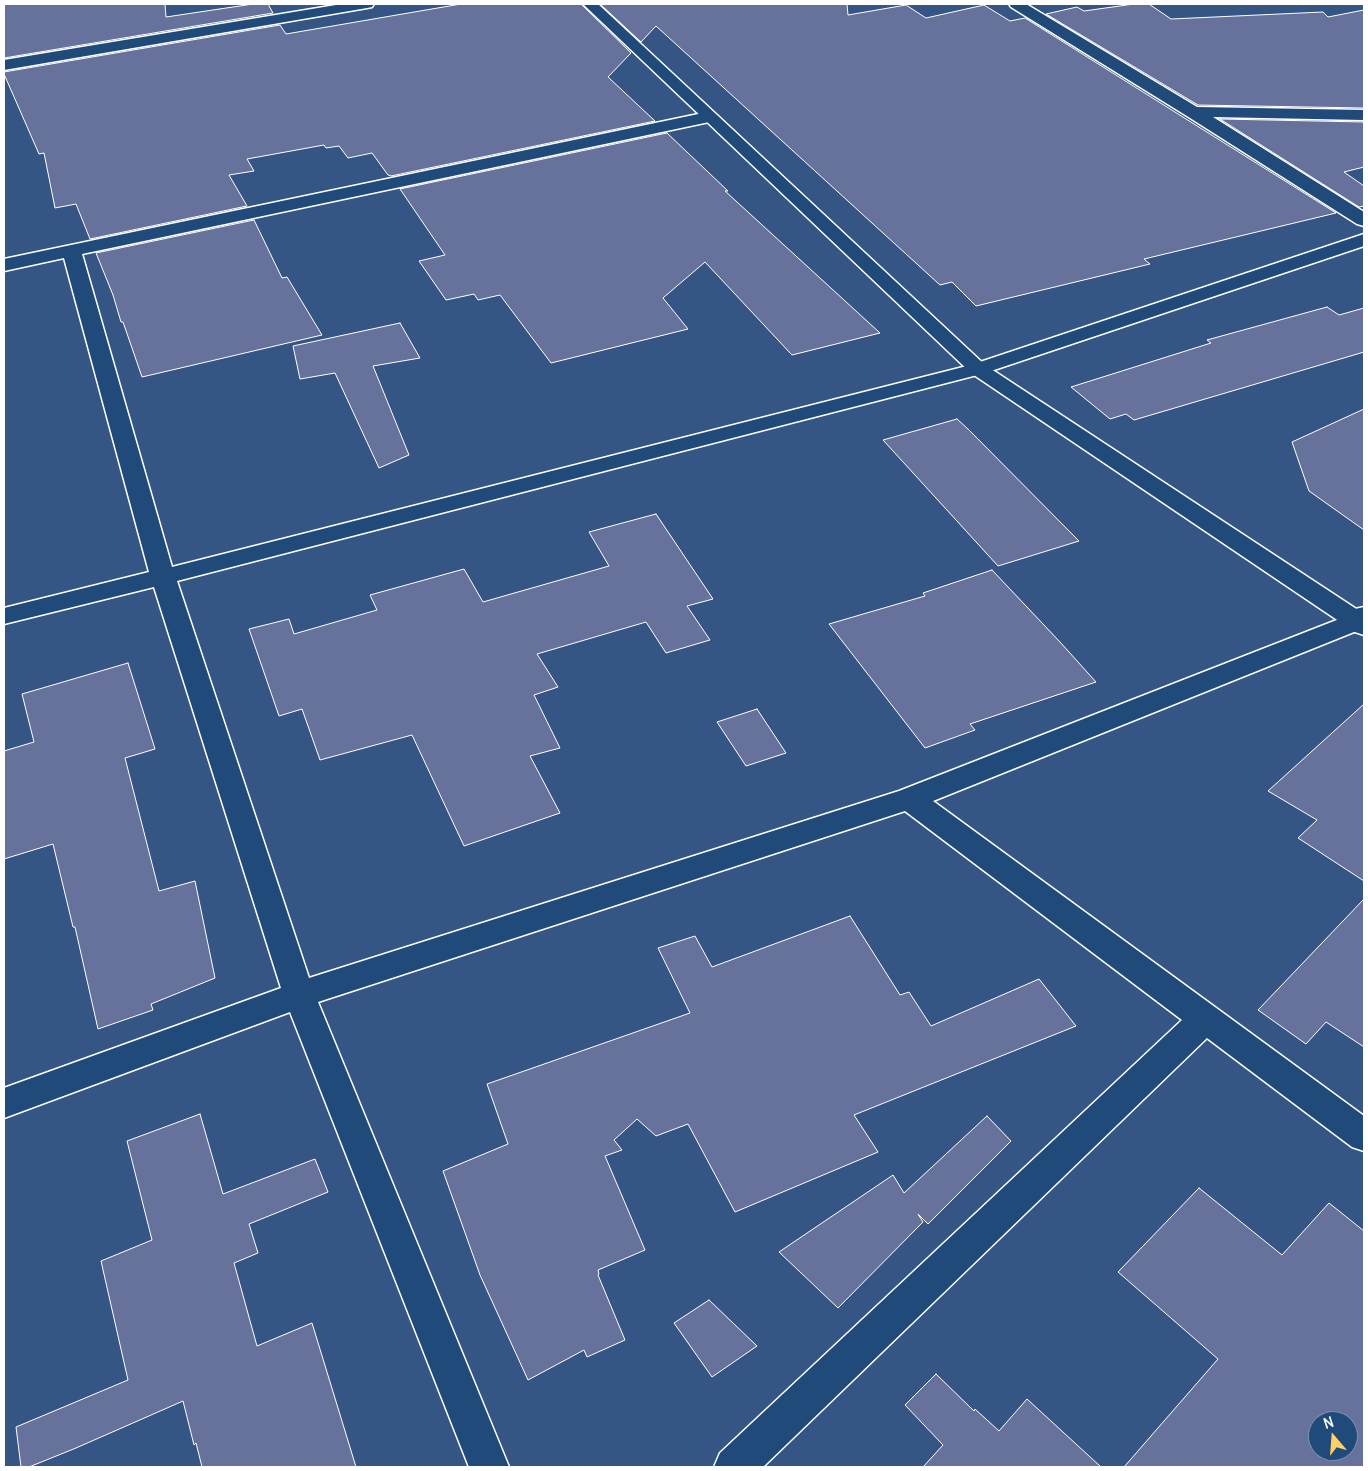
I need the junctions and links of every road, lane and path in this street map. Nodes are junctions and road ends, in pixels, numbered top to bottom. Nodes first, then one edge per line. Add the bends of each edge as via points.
1 (367, 4) edge
2 (590, 4) edge
3 (1016, 4) edge
4 (4, 65) edge
5 (1193, 112) junction
6 (1364, 115) edge
7 (708, 117) junction
8 (1364, 220) edge
9 (1364, 240) edge
10 (72, 251) junction
11 (4, 265) edge
12 (978, 369) junction
13 (163, 578) junction
14 (4, 616) edge
15 (1361, 621) edge
16 (909, 798) junction
17 (299, 995) junction
18 (1206, 1018) junction
19 (4, 1103) edge
20 (1364, 1136) edge
21 (488, 1467) edge
22 (734, 1467) edge

1 - 4 street
2 - 7 street
3 - 5 street
5 - 6 street
5 - 8 street
7 - 10 street
7 - 12 street
9 - 12 street
10 - 11 street
10 - 13 street
12 - 13 street
12 - 15 street
13 - 14 street
13 - 17 street
15 - 16 street
16 - 17 street
16 - 18 street
17 - 19 street
17 - 21 street
18 - 20 street
18 - 22 street

